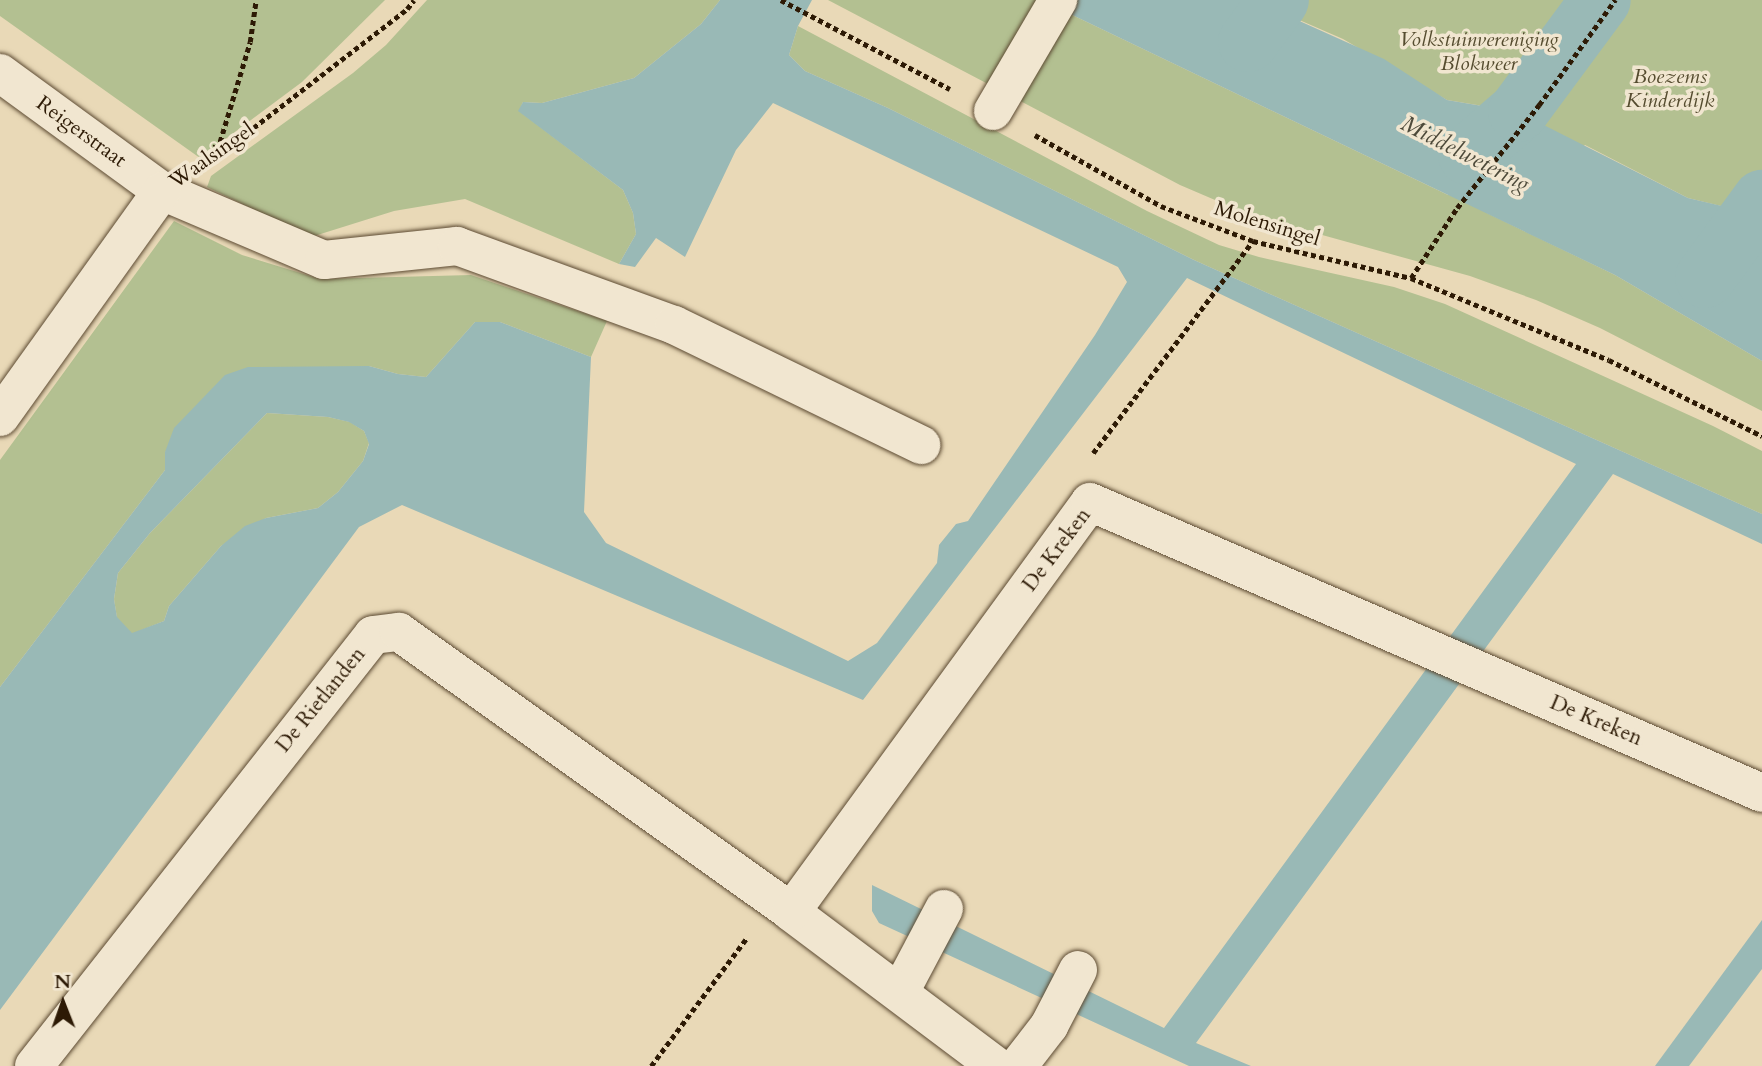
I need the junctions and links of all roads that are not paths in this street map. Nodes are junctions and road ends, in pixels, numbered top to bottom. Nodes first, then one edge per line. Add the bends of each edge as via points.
1 (1058, 0) edge
2 (0, 74) edge
3 (993, 111) road end
4 (162, 191) junction
5 (0, 417) edge
6 (921, 445) dead end
7 (1762, 793) edge
8 (944, 909) dead end
9 (791, 912) junction
10 (1078, 970) dead end
11 (900, 992) junction
12 (34, 1066) edge
13 (996, 1066) edge
14 (1018, 1066) edge

1 - 3 street
2 - 4 street, Reigerstraat
4 - 5 street, Waalsingel
4 - 6 street, Reigerstraat via 324,260 457,246 674,325
7 - 9 street, De Kreken via 1090,502
8 - 11 street
9 - 11 street
9 - 12 street, De Rietlanden via 399,632 373,635
10 - 14 street via 1049,1026
11 - 13 street

